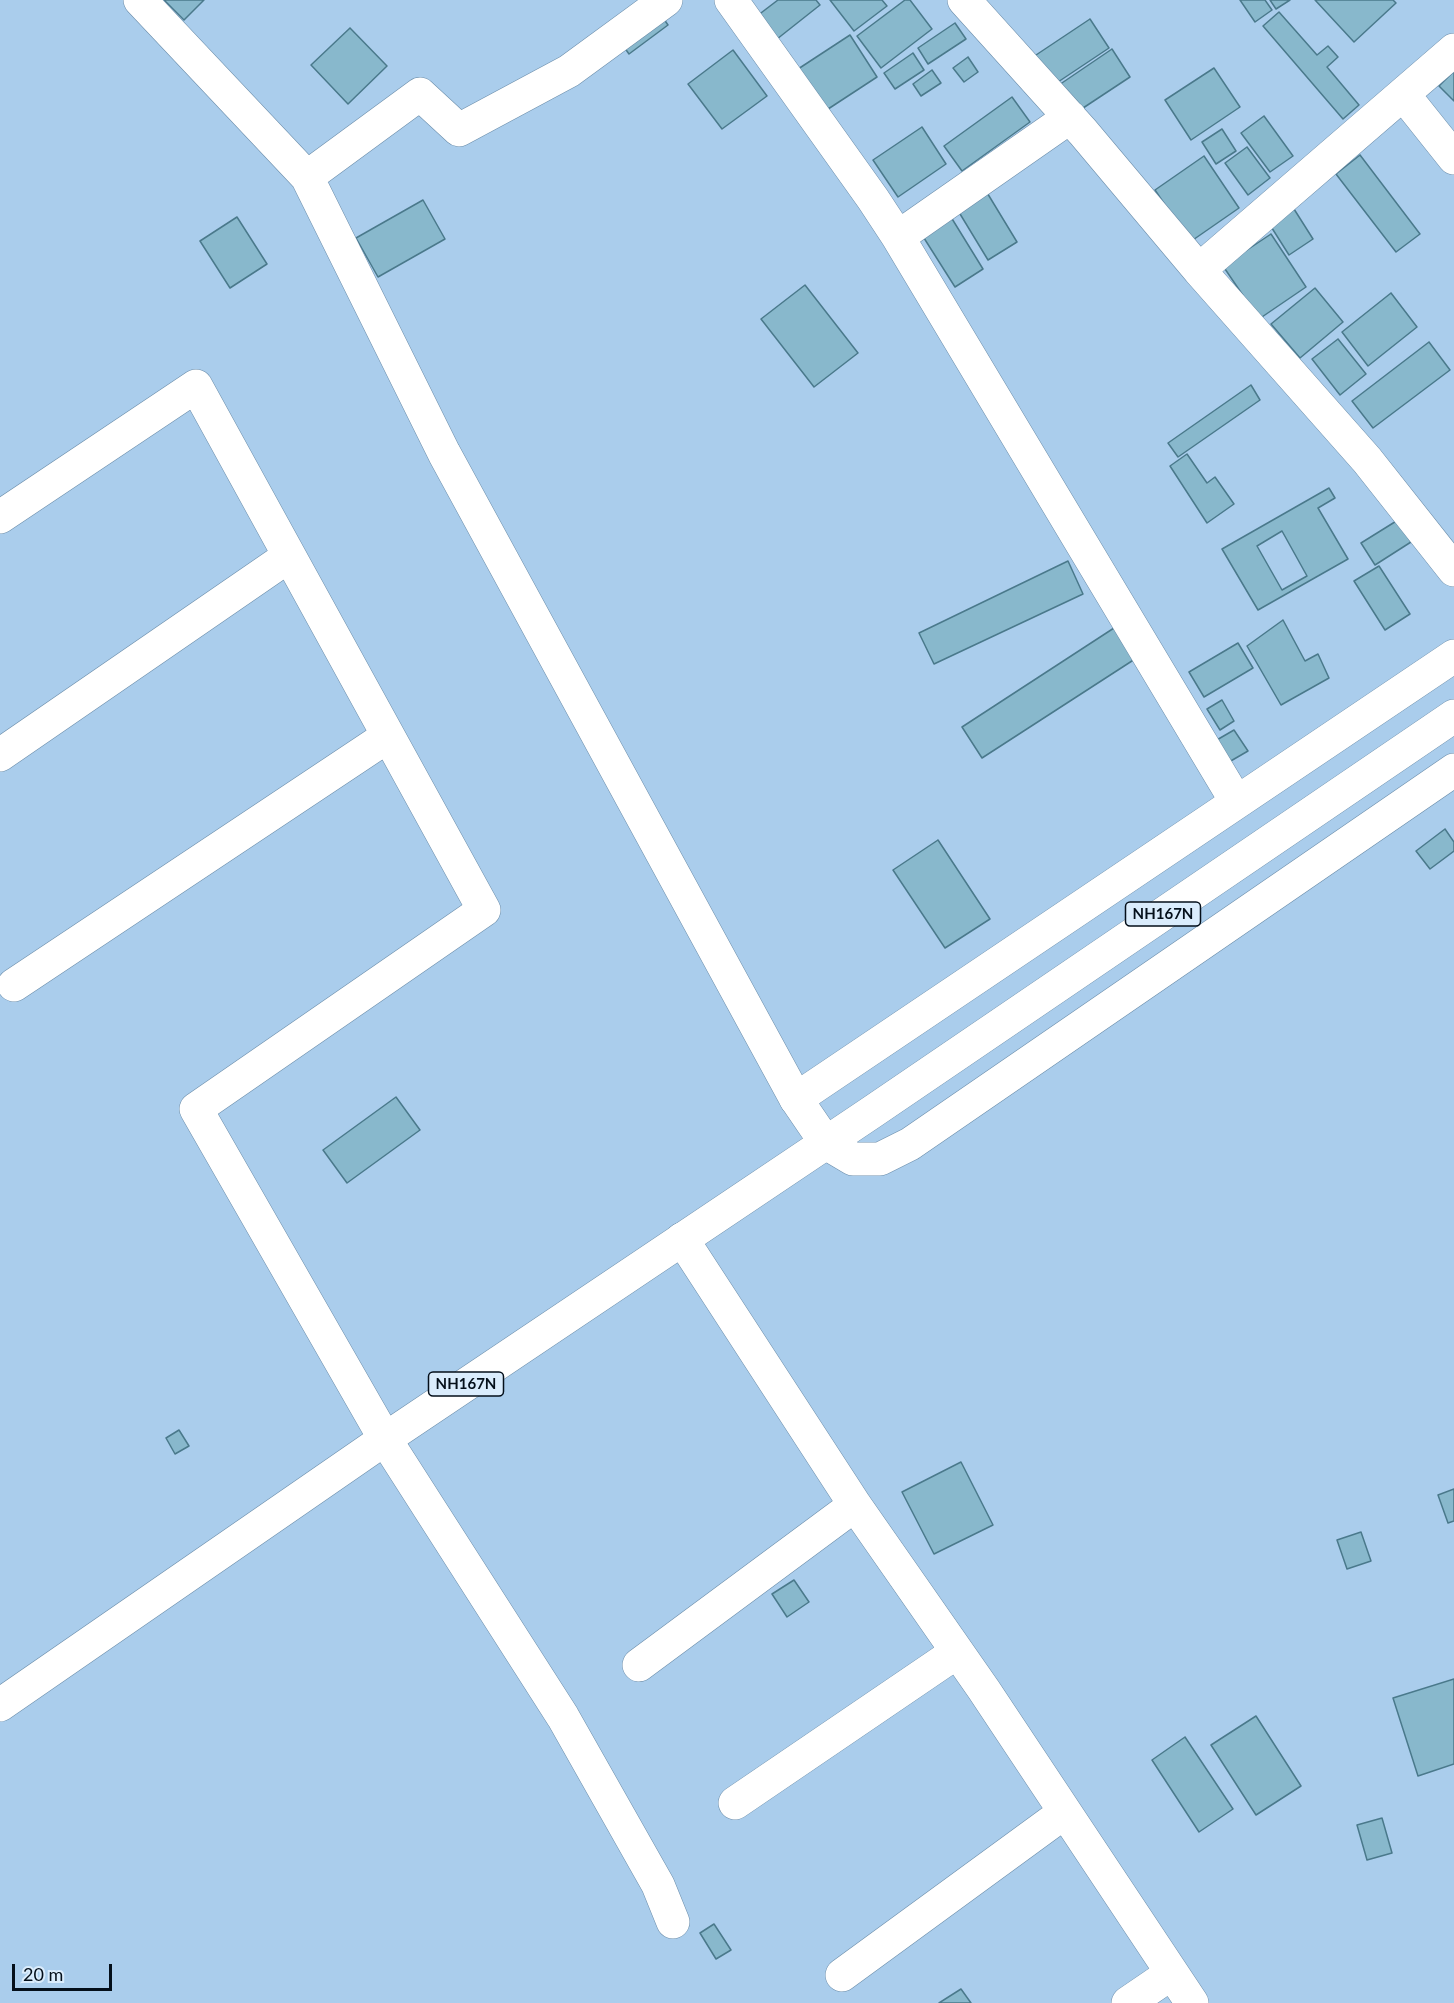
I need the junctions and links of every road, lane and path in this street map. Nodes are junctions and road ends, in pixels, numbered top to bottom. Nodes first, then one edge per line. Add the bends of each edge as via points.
1 (140, 0) edge
2 (666, 0) edge
3 (731, 0) edge
4 (964, 0) edge
5 (1454, 50) edge
6 (1402, 94) junction
7 (1070, 117) junction
8 (1454, 158) edge
9 (307, 177) junction
10 (898, 237) junction
11 (1199, 270) junction
12 (0, 516) edge
13 (289, 556) junction
14 (1454, 570) edge
15 (1454, 656) edge
16 (1454, 716) edge
17 (388, 736) junction
18 (0, 755) edge
19 (1453, 772) edge
20 (1236, 801) junction
21 (14, 985) dead end
22 (796, 1099) junction
23 (826, 1143) junction
24 (682, 1239) junction
25 (385, 1439) junction
26 (855, 1505) junction
27 (957, 1652) junction
28 (639, 1665) dead end
29 (0, 1705) edge
30 (735, 1803) dead end
31 (1065, 1812) junction
32 (674, 1922) dead end
33 (1172, 1973) junction
34 (842, 1975) dead end
35 (1128, 2003) edge
36 (1192, 2003) edge

1 - 9 main road
2 - 9 main road via 569,71 459,130 420,94
3 - 10 main road
4 - 7 main road
5 - 6 main road
6 - 8 main road
6 - 11 main road
7 - 10 main road
7 - 11 main road
9 - 22 main road via 444,453
10 - 20 main road
11 - 14 main road via 1367,460
12 - 13 main road via 196,386
13 - 17 main road
13 - 18 main road
15 - 20 main road
16 - 23 main road, NH167N
17 - 21 main road
17 - 25 main road via 484,910 196,1109
19 - 23 main road via 910,1144 880,1159 853,1159
20 - 22 main road
22 - 23 main road
23 - 24 main road, NH167N
24 - 25 main road, NH167N
24 - 26 main road
25 - 29 main road, NH167N
25 - 32 main road via 563,1717 658,1885
26 - 27 main road
26 - 28 main road
27 - 30 main road
27 - 31 main road
31 - 33 main road
31 - 34 main road
33 - 35 main road
33 - 36 main road

